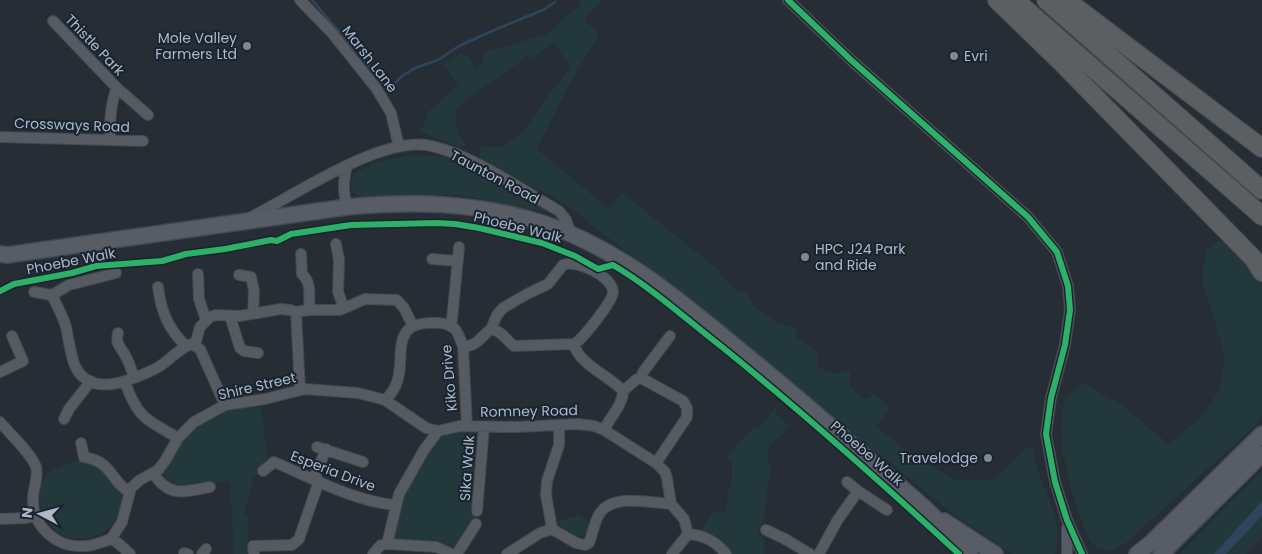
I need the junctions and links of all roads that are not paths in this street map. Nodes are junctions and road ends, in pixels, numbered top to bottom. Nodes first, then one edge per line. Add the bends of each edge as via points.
1 (300, 0) edge
2 (788, 0) edge
3 (997, 0) edge
4 (1015, 0) edge
5 (1046, 0) edge
6 (1066, 0) edge
7 (53, 21) dead end
8 (117, 88) junction
9 (148, 115) dead end
10 (0, 137) edge
11 (110, 139) junction
12 (143, 141) dead end
13 (399, 147) junction
14 (1262, 148) edge
15 (347, 166) junction
16 (1262, 190) edge
17 (348, 207) junction
18 (1262, 216) edge
19 (241, 222) junction
20 (571, 234) junction
21 (336, 244) dead end
22 (459, 247) dead end
23 (301, 254) dead end
24 (2, 256) edge
25 (432, 259) dead end
26 (458, 261) junction
27 (1262, 272) edge
28 (116, 273) dead end
29 (198, 274) dead end
30 (239, 275) dead end
31 (158, 287) dead end
32 (34, 292) dead end
33 (52, 295) junction
34 (344, 308) junction
35 (309, 310) junction
36 (296, 312) junction
37 (253, 313) junction
38 (230, 316) junction
39 (206, 320) junction
40 (413, 326) junction
41 (452, 328) junction
42 (491, 329) junction
43 (118, 333) dead end
44 (12, 336) dead end
45 (670, 336) dead end
46 (574, 344) junction
47 (190, 346) junction
48 (463, 347) junction
49 (258, 353) dead end
50 (0, 372) edge
51 (641, 378) junction
52 (129, 380) junction
53 (91, 382) junction
54 (300, 390) junction
55 (623, 391) junction
56 (385, 400) junction
57 (225, 404) junction
58 (64, 419) dead end
59 (0, 422) edge
60 (559, 425) junction
61 (467, 426) junction
62 (484, 426) junction
63 (604, 430) junction
64 (438, 431) junction
65 (1262, 434) edge
66 (178, 438) junction
67 (80, 443) dead end
68 (1262, 454) edge
69 (364, 462) dead end
70 (656, 463) junction
71 (264, 471) dead end
72 (153, 473) junction
73 (316, 480) junction
74 (847, 482) dead end
75 (210, 487) dead end
76 (858, 491) junction
77 (130, 492) junction
78 (395, 504) junction
79 (671, 504) junction
80 (887, 510) dead end
81 (477, 511) dead end
82 (928, 511) junction
83 (34, 515) junction
84 (0, 519) edge
85 (1067, 520) junction
86 (476, 524) dead end
87 (552, 529) junction
88 (766, 530) dead end
89 (688, 534) junction
90 (110, 539) junction
91 (387, 544) junction
92 (130, 554) edge
93 (254, 554) edge
94 (373, 554) edge
95 (451, 554) edge
96 (457, 554) edge
97 (507, 554) edge
98 (672, 554) edge
99 (726, 554) edge
100 (810, 554) edge
101 (819, 554) edge
102 (970, 554) edge
103 (995, 554) edge
104 (1067, 554) edge
105 (1082, 554) edge
106 (1137, 554) edge
107 (1161, 554) edge

1 - 13 street, Marsh Lane via 332,33 376,88 391,113
2 - 85 street via 1028,217 1057,252 1068,286 1070,310 1046,434 1055,482
3 - 27 highway via 1254,259
4 - 18 highway
5 - 16 highway
6 - 14 highway
7 - 8 street, Thistle Park
8 - 9 street, Thistle Park
8 - 11 street, Thistle Park via 110,115
10 - 11 street, Crossways Road
11 - 12 street, Crossways Road
13 - 15 street, Taunton Road
13 - 20 street, Taunton Road via 426,145 468,160 559,211
15 - 17 street via 343,183
15 - 19 street, Taunton Road
17 - 19 main road, Taunton Road
17 - 20 main road, Taunton Road via 404,203 460,205 514,215
19 - 24 main road, Taunton Road
20 - 82 main road, Taunton Road via 642,272 686,306
21 - 34 street via 338,292
22 - 26 street
23 - 35 street via 302,274 308,279 309,286
25 - 26 street
26 - 41 street
28 - 33 street via 69,285
29 - 39 street via 199,299
30 - 37 street via 251,277
31 - 47 street via 166,321 173,332
32 - 33 street
33 - 53 street via 65,325 76,367
34 - 35 street
34 - 40 street via 365,299 397,300
35 - 36 street
36 - 37 street via 281,309
36 - 54 street
37 - 38 street
38 - 39 street
38 - 49 street via 240,348
39 - 47 street
40 - 41 street via 423,323
40 - 56 street via 404,336 398,380
41 - 48 street, Kiko Drive
42 - 46 street via 496,329 514,346
42 - 46 street via 503,308 548,284 562,264 574,263 601,276 610,284 613,293 604,310
42 - 48 street via 477,343
43 - 52 street via 116,340 124,354
44 - 50 street via 23,361
45 - 51 street
46 - 55 street via 584,360
47 - 52 street via 160,366
47 - 57 street via 200,349
48 - 61 street, Kiko Drive
51 - 55 street
51 - 70 street via 683,401 687,408 687,416
52 - 53 street via 108,385
52 - 66 street via 132,402 142,415
53 - 58 street
54 - 56 street, Shire Street via 358,393
54 - 57 street, Shire Street
55 - 63 street via 622,400
56 - 64 street, Shire Street via 426,428
57 - 66 street, Shire Street via 201,417
59 - 83 street via 36,467 32,495
60 - 62 street, Romney Road
60 - 63 street, Romney Road via 588,424
60 - 87 street via 559,445 547,481 546,495
61 - 62 street, Romney Road
61 - 64 street, Romney Road
62 - 81 street, Sika Walk
63 - 70 street, Romney Road
64 - 78 street via 405,480
65 - 106 main road
66 - 72 street, Shire Street via 162,466
67 - 77 street via 84,457 102,463
68 - 107 main road
69 - 73 street via 322,448
70 - 79 street, Romney Road via 665,472
71 - 73 street, Esperia Drive via 274,462
72 - 75 street via 162,485 174,491
72 - 77 street, Shire Street via 140,480
73 - 78 street, Esperia Drive via 359,498
73 - 93 street via 300,539 287,546 253,546
74 - 76 street
76 - 80 street
76 - 101 street
77 - 90 street via 122,522
78 - 91 street
79 - 87 street via 626,501 610,505 601,513 589,543 585,545
79 - 89 street, Romney Road via 684,519
82 - 102 main road, Taunton Road
82 - 103 main road, Taunton Road
83 - 84 street
83 - 90 street via 47,533 64,543 86,546
85 - 104 street
85 - 105 street
86 - 96 street
87 - 97 street
88 - 100 street
89 - 98 street
89 - 99 street via 702,536
90 - 92 street
91 - 94 street via 381,545
91 - 95 street via 436,546

